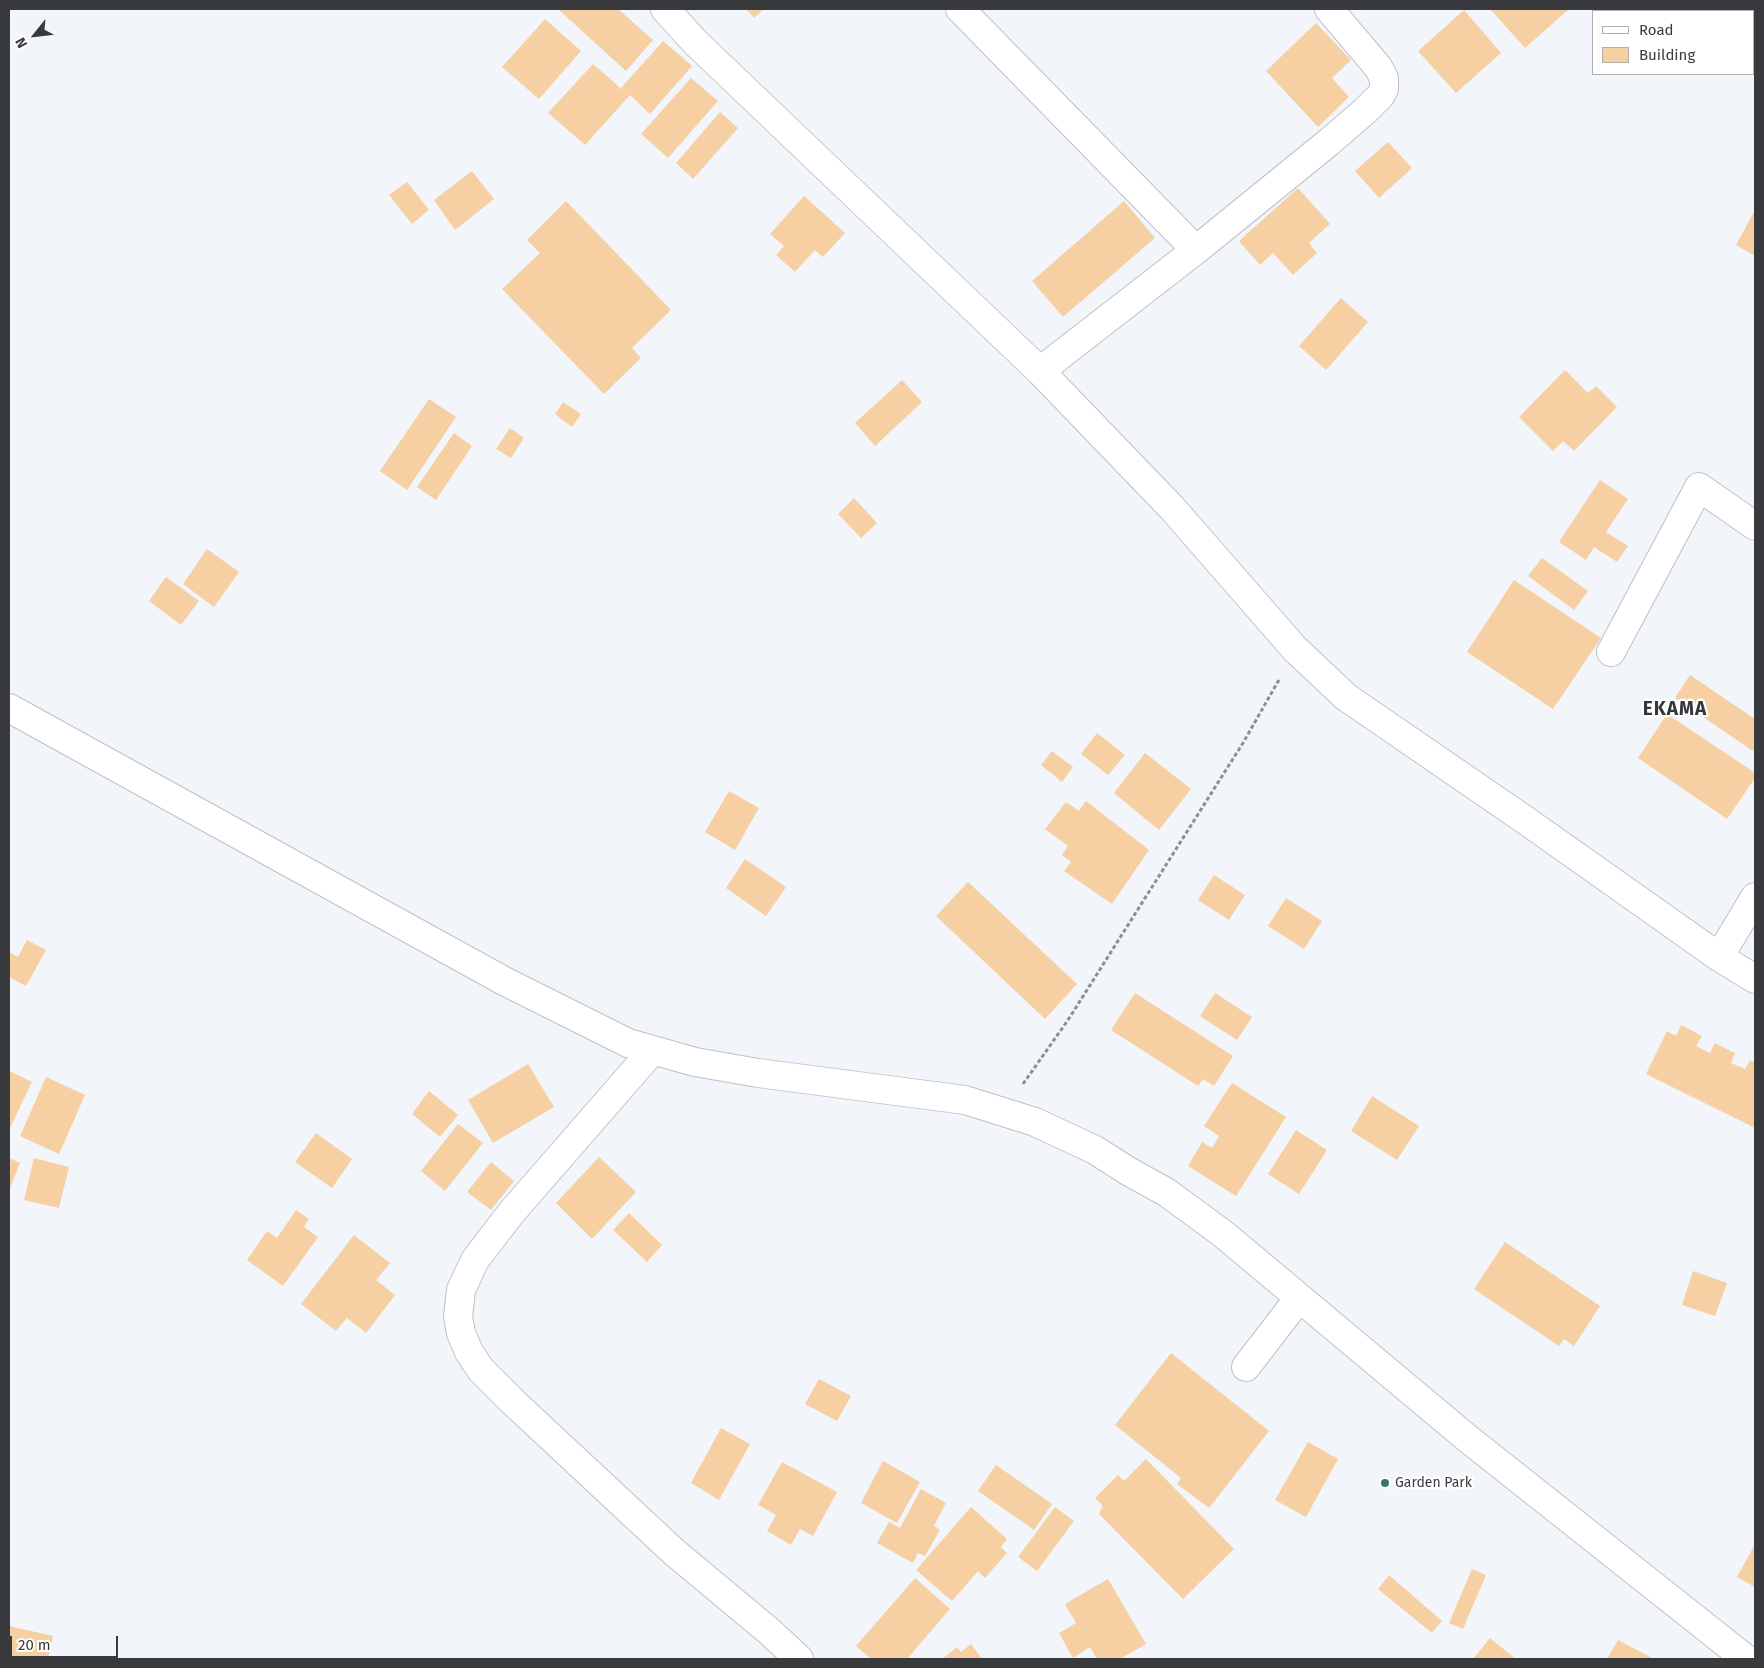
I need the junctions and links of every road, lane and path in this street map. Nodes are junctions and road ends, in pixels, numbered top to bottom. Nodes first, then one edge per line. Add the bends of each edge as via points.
1 (665, 9) edge
2 (960, 9) edge
3 (1329, 9) edge
4 (1196, 250) junction
5 (1040, 371) junction
6 (1755, 526) edge
7 (1295, 649) junction
8 (1611, 652) dead end
9 (9, 708) edge
10 (1755, 897) edge
11 (1719, 957) junction
12 (1755, 979) edge
13 (652, 1051) junction
14 (1004, 1111) junction
15 (1299, 1298) junction
16 (1246, 1367) dead end
17 (799, 1659) edge
18 (1746, 1659) edge

1 - 5 street via 695,42
2 - 4 street
3 - 4 street via 1378,67 1384,78 1384,89 1366,111
4 - 5 street
5 - 7 street via 1172,508
6 - 8 street via 1699,487
7 - 11 street via 1346,698
7 - 14 path via 1238,752 1068,1020
9 - 13 street via 504,981 628,1043
10 - 11 street
11 - 12 street
13 - 14 street via 758,1073 965,1100
13 - 17 street via 475,1260 462,1290 458,1317 461,1333 481,1370 511,1400 674,1552
14 - 15 street via 1095,1150 1166,1192 1222,1233
15 - 16 street
15 - 18 street via 1467,1438

